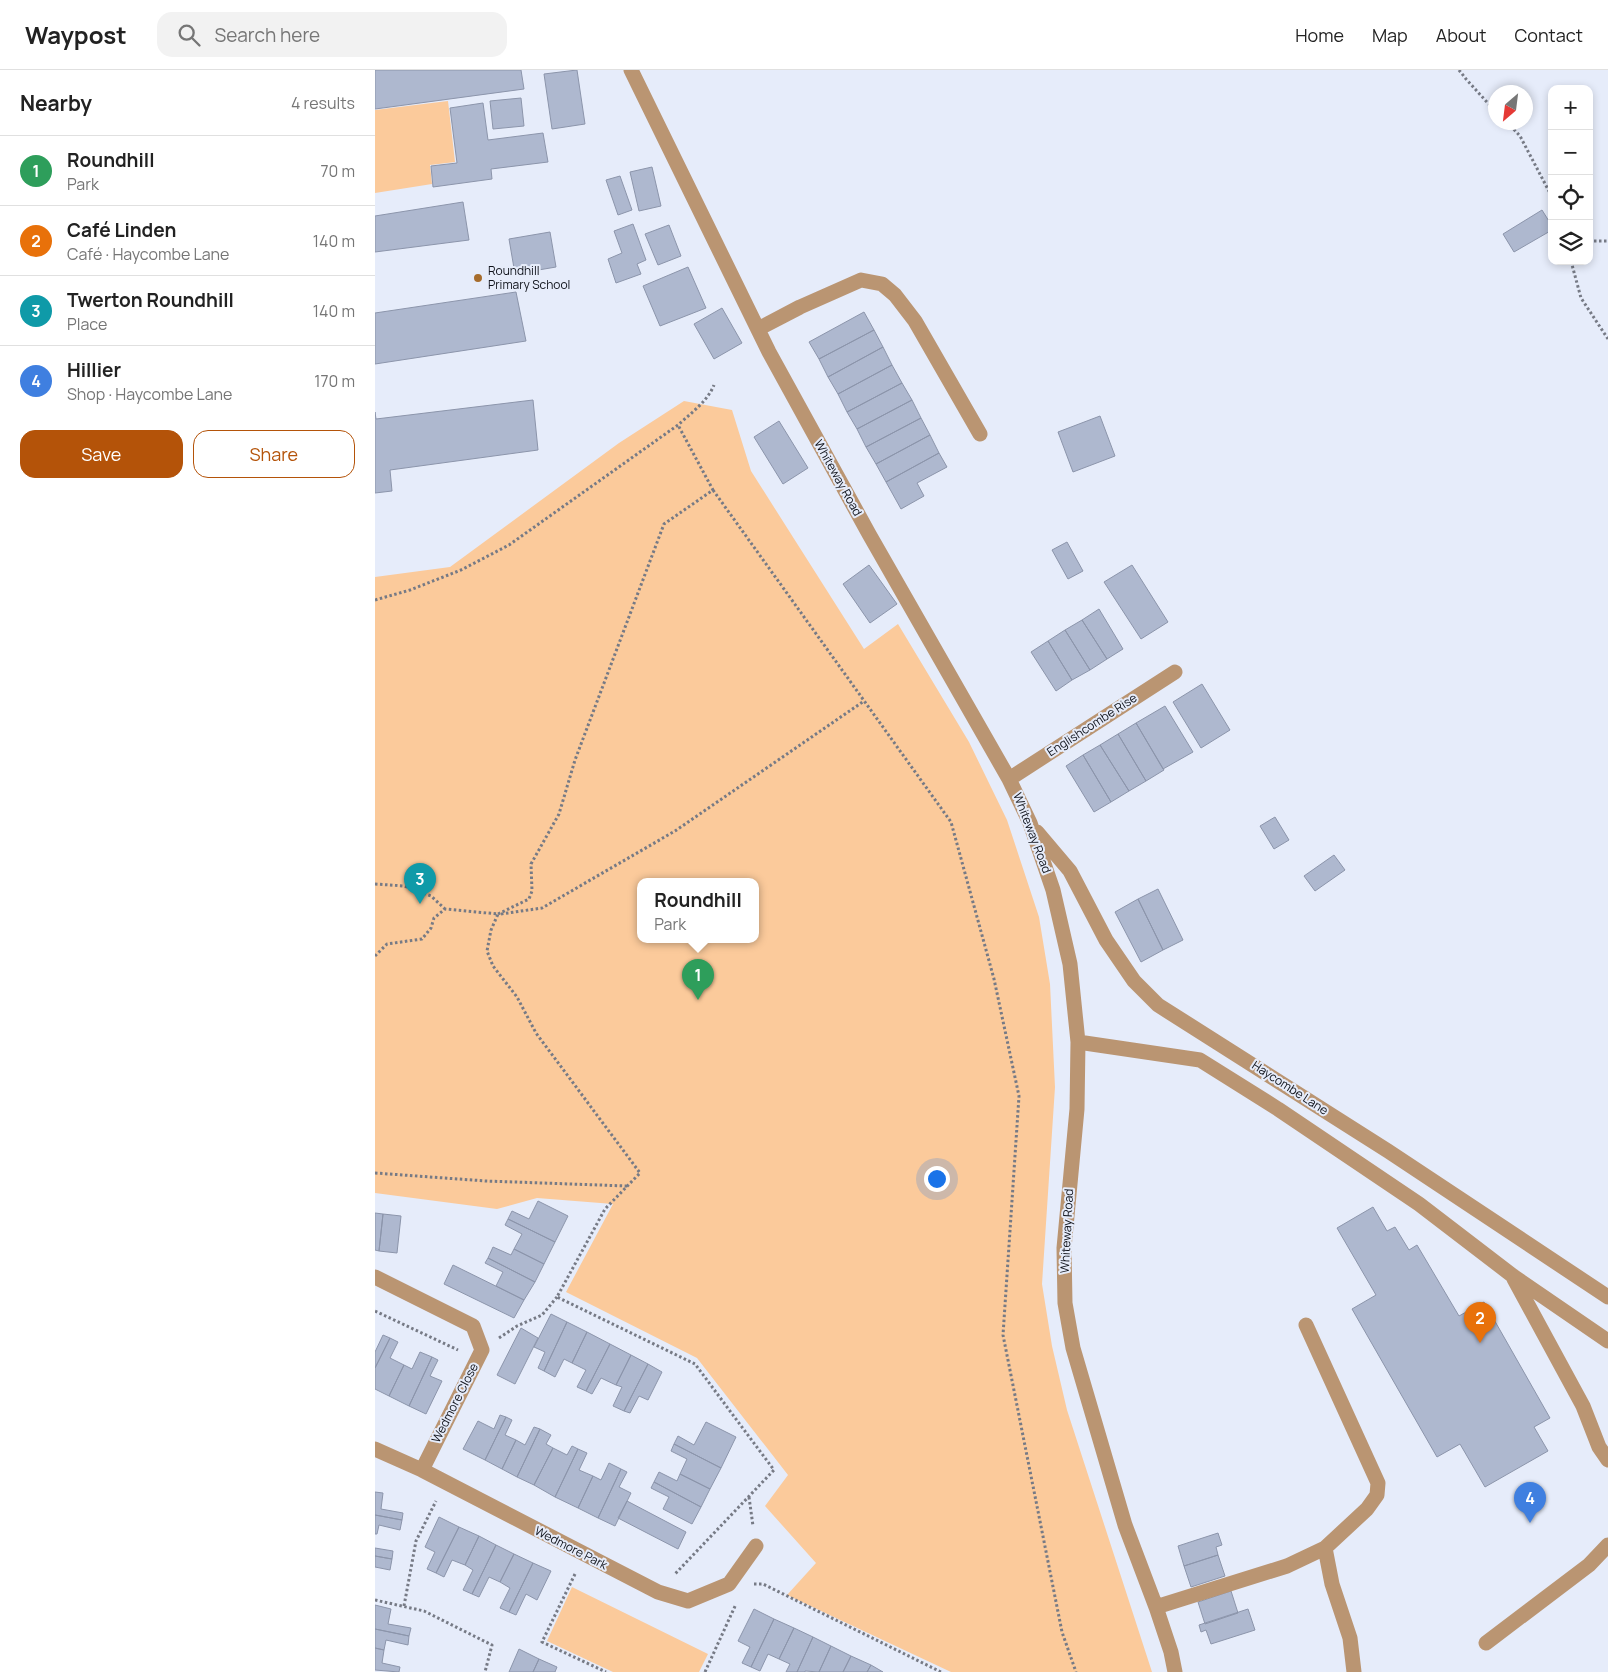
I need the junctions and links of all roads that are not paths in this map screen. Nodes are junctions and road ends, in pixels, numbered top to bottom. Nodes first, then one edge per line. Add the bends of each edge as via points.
1 (631, 70) edge
2 (758, 329) junction
3 (980, 434) dead end
4 (1175, 672) dead end
5 (1009, 779) junction
6 (1030, 823) junction
7 (1078, 1042) junction
8 (1513, 1276) junction
9 (375, 1277) edge
10 (1608, 1297) edge
11 (1305, 1325) dead end
12 (1608, 1341) edge
13 (375, 1449) edge
14 (1608, 1460) edge
15 (422, 1470) junction
16 (1608, 1545) edge
17 (756, 1546) road end
18 (1325, 1548) junction
19 (1156, 1607) junction
20 (1487, 1643) dead end
21 (1175, 1672) edge
22 (1354, 1672) edge

1 - 2 street, Whiteway Road
2 - 3 street via 861,280 882,284 915,321
2 - 5 street, Whiteway Road via 873,542
4 - 5 street, Englishcombe Rise
5 - 6 street, Whiteway Road
6 - 7 street, Whiteway Road via 1057,908 1069,964
6 - 10 street, Haycombe Lane via 1069,871 1106,940 1133,981 1157,1005 1380,1146
7 - 8 street via 1201,1060 1411,1199
7 - 19 street, Whiteway Road via 1077,1109 1064,1248 1065,1303 1073,1348 1125,1525
8 - 12 street
8 - 14 street via 1579,1398 1599,1447
9 - 15 street, Wedmore Close via 473,1326 479,1354
11 - 18 street via 1378,1483 1377,1495 1367,1509
13 - 15 street, Wedmore Park
15 - 17 street, Wedmore Park via 658,1592 688,1601 729,1584
16 - 20 street via 1589,1565
18 - 19 street via 1287,1566
18 - 22 street via 1332,1584 1350,1638
19 - 21 street, Whiteway Road

